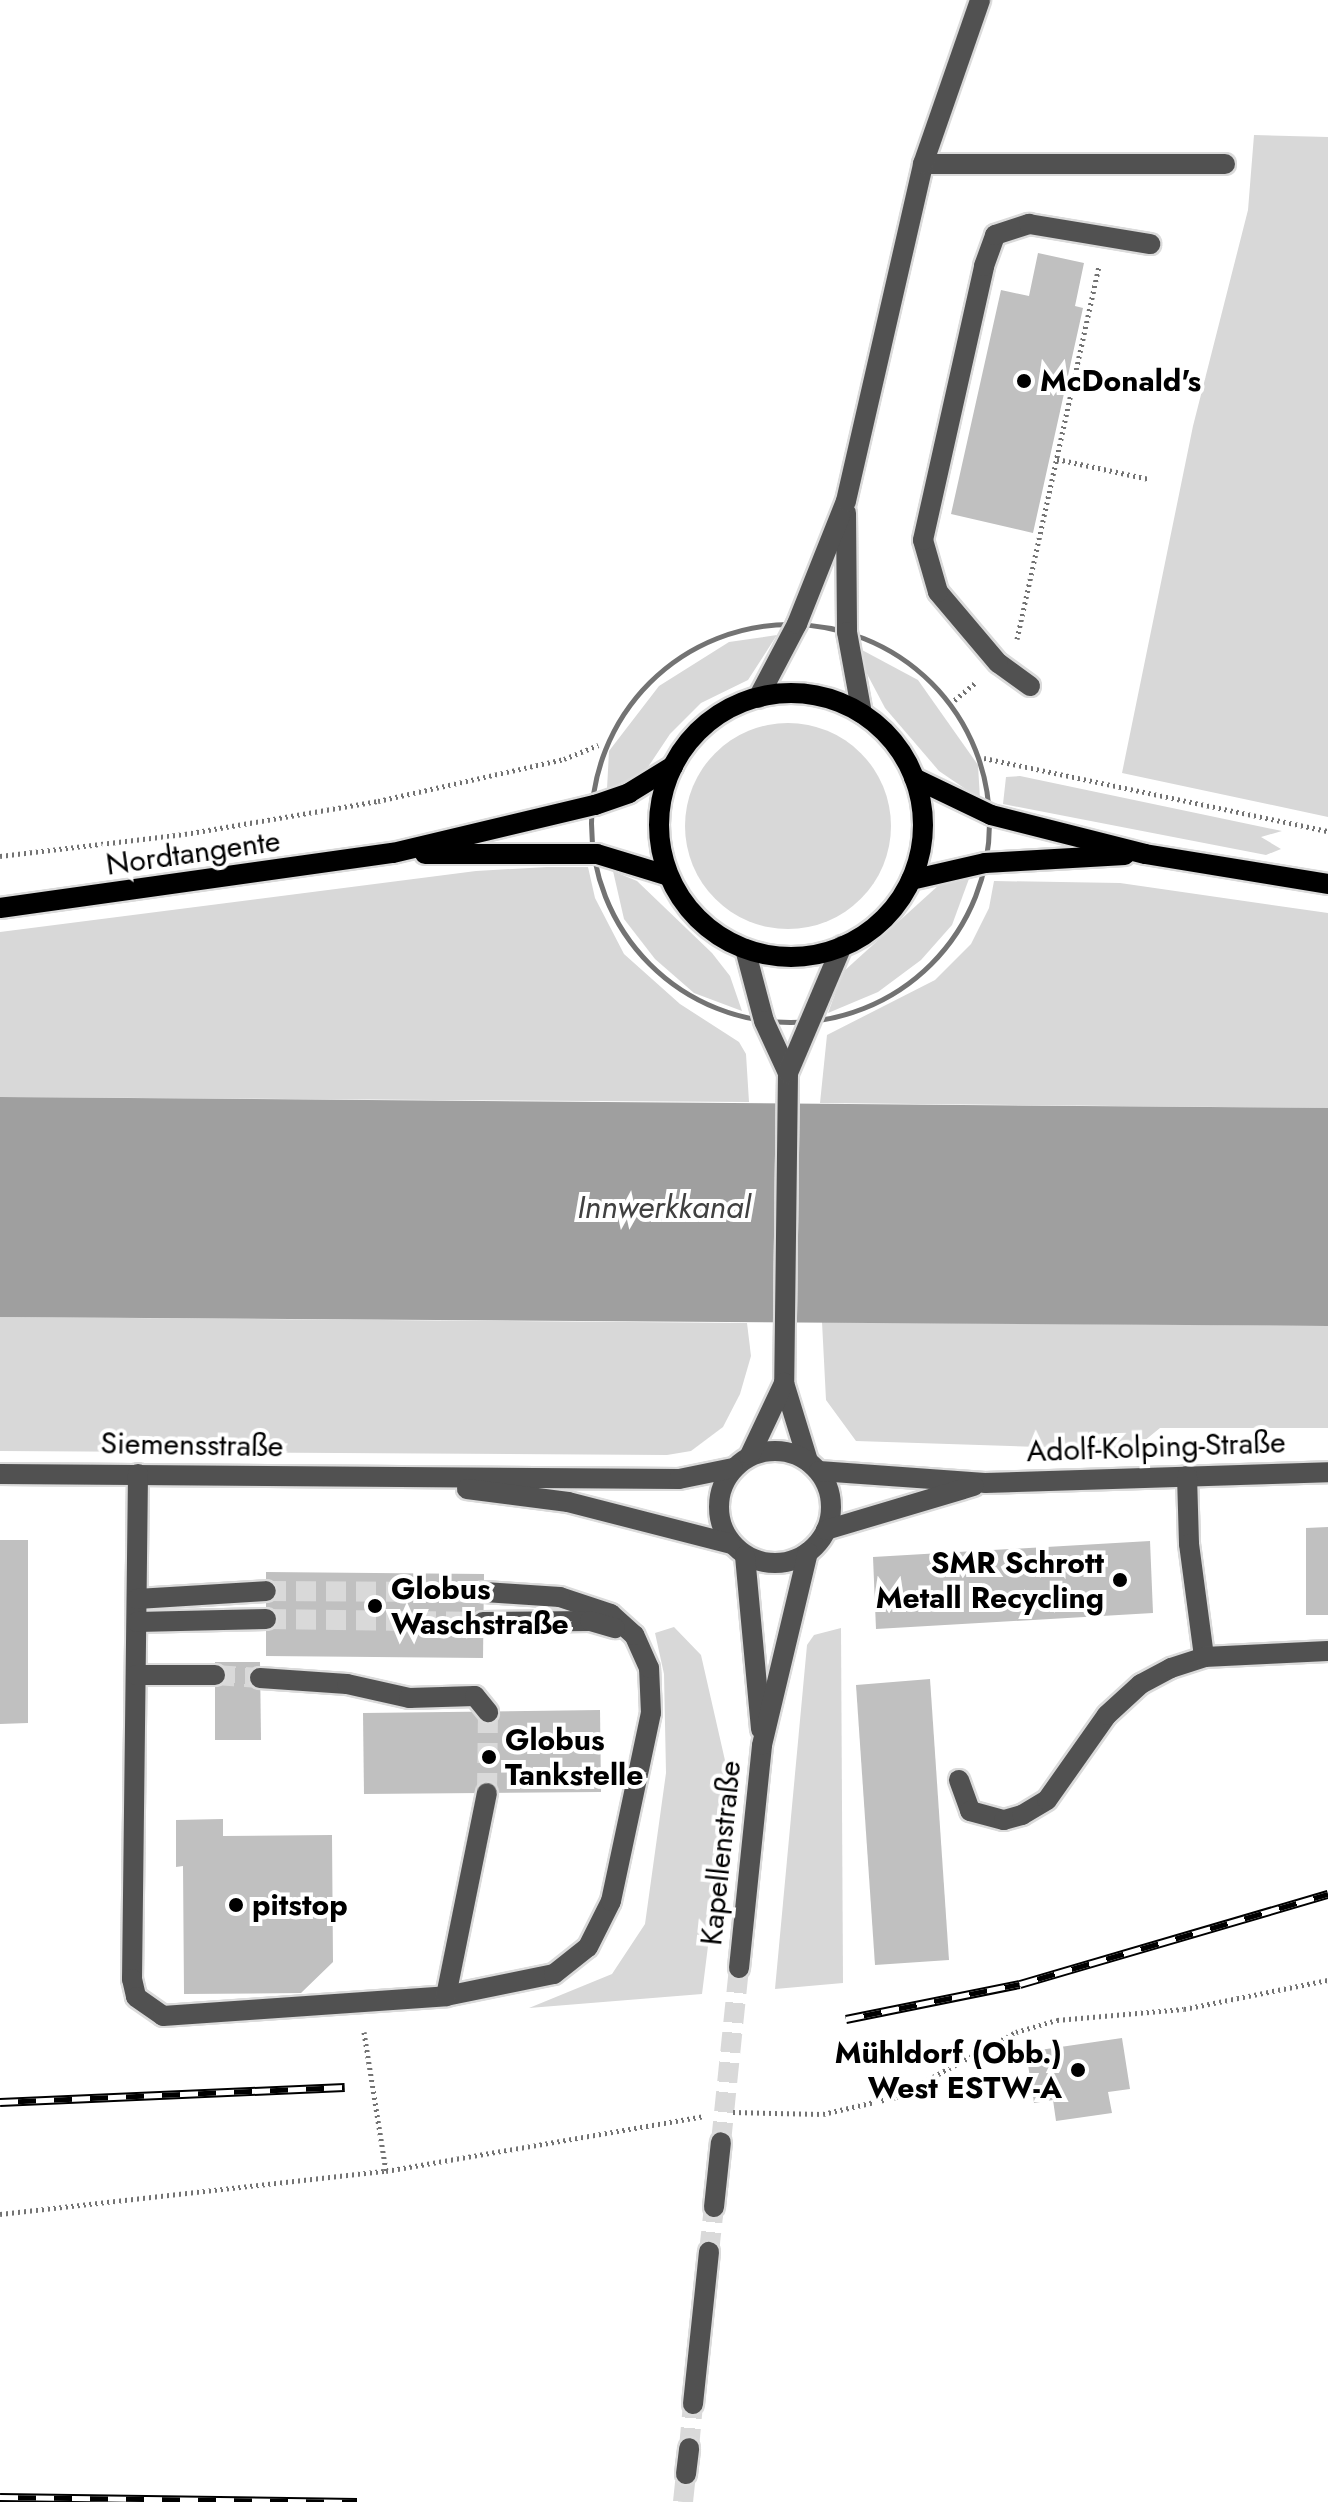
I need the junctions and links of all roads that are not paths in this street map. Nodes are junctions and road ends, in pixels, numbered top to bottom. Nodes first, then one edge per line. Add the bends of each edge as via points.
1 (980, 0) edge
2 (923, 164) junction
3 (1225, 164) dead end
4 (1150, 244) dead end
5 (846, 501) junction
6 (1030, 686) dead end
7 (758, 698) junction
8 (862, 714) junction
9 (673, 766) junction
10 (914, 778) junction
11 (393, 853) junction
12 (1145, 854) junction
13 (669, 876) junction
14 (911, 880) junction
15 (1328, 884) edge
16 (0, 908) edge
17 (842, 946) junction
18 (745, 949) junction
19 (788, 1073) junction
20 (784, 1383) junction
21 (750, 1455) junction
22 (813, 1466) junction
23 (733, 1468) junction
24 (1328, 1472) edge
25 (0, 1474) edge
26 (138, 1474) junction
27 (1187, 1476) junction
28 (384, 1477) junction
29 (985, 1483) junction
30 (826, 1530) junction
31 (738, 1550) junction
32 (808, 1552) junction
33 (266, 1591) tunnel mouth
34 (484, 1592) tunnel mouth
35 (137, 1599) junction
36 (266, 1619) tunnel mouth
37 (137, 1622) junction
38 (483, 1622) tunnel mouth
39 (634, 1635) junction
40 (1328, 1651) edge
41 (1204, 1657) junction
42 (136, 1675) junction
43 (215, 1675) tunnel mouth
44 (260, 1678) tunnel mouth
45 (488, 1712) dead end
46 (762, 1745) junction
47 (959, 1780) dead end
48 (487, 1793) tunnel mouth
49 (739, 1968) tunnel mouth
50 (446, 1996) junction
51 (721, 2142) tunnel mouth
52 (714, 2207) tunnel mouth
53 (709, 2252) tunnel mouth
54 (693, 2404) tunnel mouth
55 (689, 2448) tunnel mouth
56 (686, 2474) tunnel mouth

1 - 2 street
2 - 3 street
2 - 5 street
4 - 6 street via 1029,224 995,235 923,540 938,592 998,663
5 - 7 street via 797,624
5 - 8 street via 847,632
7 - 8 main road, Nordtangente via 811,695
7 - 9 main road, Nordtangente via 708,722
8 - 10 main road, Nordtangente via 893,742
9 - 11 main road, Nordtangente via 629,793 595,805
9 - 13 main road, Nordtangente via 659,821
10 - 12 main road via 991,815
10 - 14 main road, Nordtangente via 922,840
11 - 13 main road, Nordtangente via 597,854
11 - 16 main road, Nordtangente
12 - 14 main road via 985,863
12 - 15 main road
13 - 18 main road, Nordtangente via 699,920
14 - 17 main road, Nordtangente via 876,926
17 - 18 main road, Nordtangente via 794,957
17 - 19 street
18 - 19 street via 764,1021
19 - 20 street
20 - 21 street
20 - 22 street
21 - 22 street via 780,1450
21 - 23 street
22 - 29 street, Adolf-Kolping-Straße
22 - 30 street via 831,1500
23 - 28 street, Siemensstraße via 679,1479
23 - 31 street via 719,1497 722,1530
24 - 27 street, Adolf-Kolping-Straße
25 - 26 street, Siemensstraße
26 - 28 street, Siemensstraße
26 - 35 street
27 - 29 street, Adolf-Kolping-Straße
27 - 41 street via 1189,1544
28 - 31 street, Siemensstraße via 568,1502
29 - 30 street, Adolf-Kolping-Straße
30 - 32 street
31 - 32 street via 777,1563
31 - 46 street, Kapellenstraße
32 - 46 street, Kapellenstraße
33 - 35 street
34 - 39 street via 588,1605 611,1614
35 - 37 street
36 - 37 street
37 - 42 street
38 - 39 street via 590,1621
39 - 50 street via 649,1668 651,1713 602,1924 575,1962 554,1974
40 - 41 street
41 - 47 street via 1141,1684 1107,1715 1047,1800 1022,1815 1004,1820 970,1811
42 - 43 street
42 - 50 street via 136,1997 163,2016
44 - 45 street via 347,1684 409,1698 475,1696
46 - 49 street, Kapellenstraße
48 - 50 street
51 - 52 street
53 - 54 street
55 - 56 street

